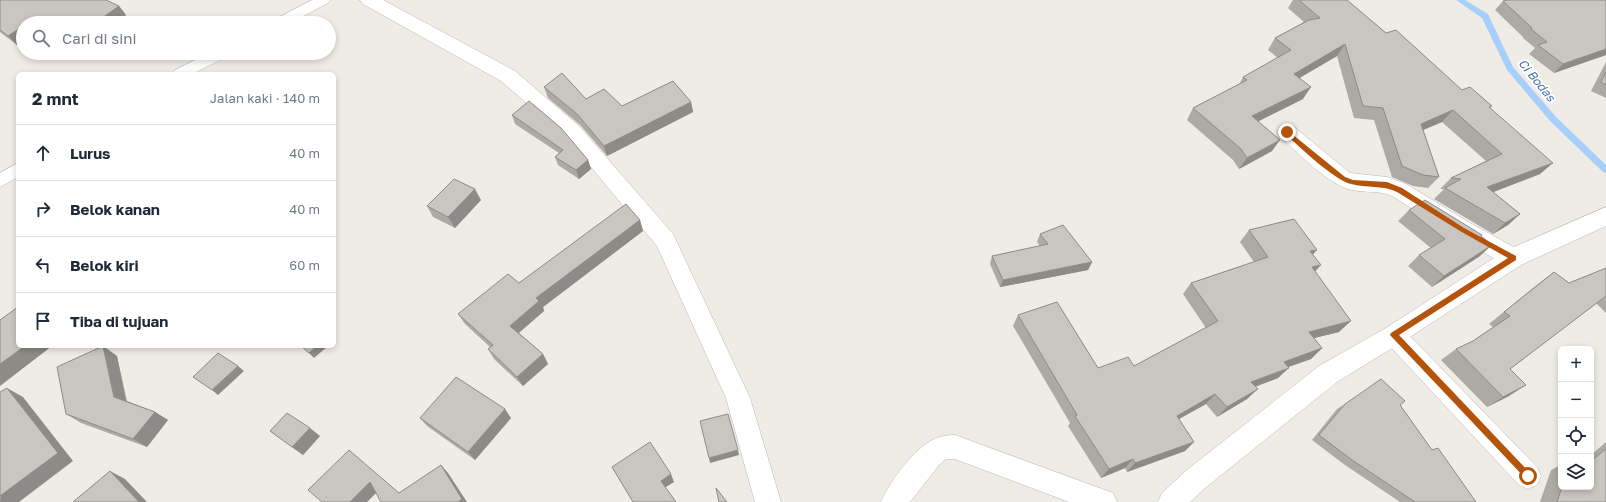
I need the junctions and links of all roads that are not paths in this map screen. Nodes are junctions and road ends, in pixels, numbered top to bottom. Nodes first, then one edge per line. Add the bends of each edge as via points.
1 (323, 0) edge
2 (369, 0) edge
3 (292, 16) edge
4 (207, 60) edge
5 (184, 72) edge
6 (1287, 132) dead end
7 (16, 170) edge
8 (0, 181) edge
9 (1606, 216) edge
10 (1513, 258) junction
11 (1394, 335) junction
12 (1528, 476) dead end
13 (768, 502) edge
14 (894, 502) edge
15 (1104, 502) edge
16 (1171, 502) edge

1 - 3 lane
2 - 13 street via 508,76 572,131 665,240 738,398
4 - 5 lane
6 - 10 street via 1343,178 1352,182 1387,185 1399,190 1462,230
7 - 8 lane
9 - 10 street
10 - 11 street
11 - 12 street
11 - 16 street via 1328,374 1196,479
14 - 15 street via 912,477 933,455 942,448 955,447

